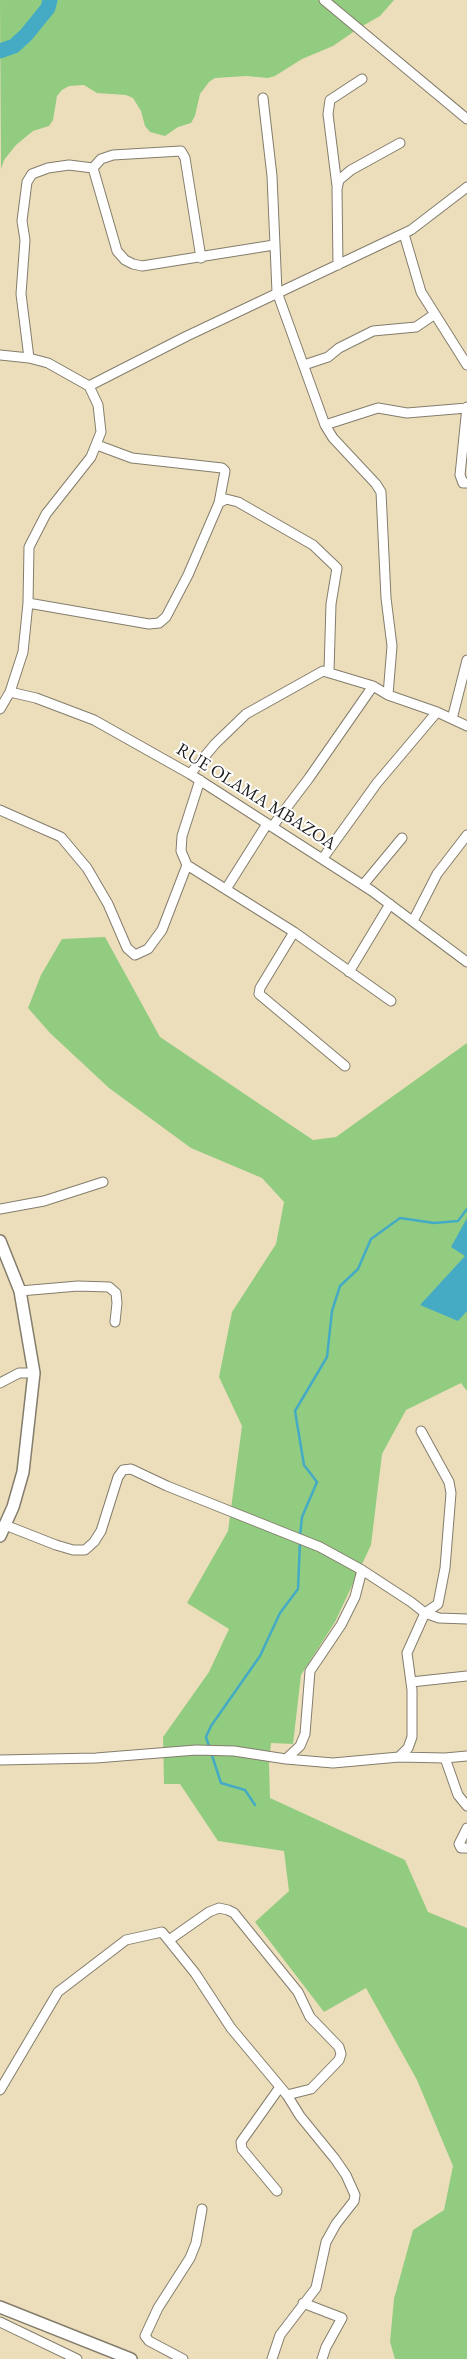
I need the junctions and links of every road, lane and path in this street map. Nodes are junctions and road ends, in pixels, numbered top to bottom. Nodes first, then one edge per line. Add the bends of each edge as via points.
1 (324, 0) edge
2 (362, 79) dead end
3 (263, 98) dead end
4 (467, 119) edge
5 (400, 143) dead end
6 (93, 168) junction
7 (337, 189) junction
8 (464, 190) edge
9 (404, 234) junction
10 (274, 244) junction
11 (201, 258) junction
12 (338, 265) junction
13 (277, 292) junction
14 (435, 314) junction
15 (0, 355) edge
16 (29, 358) junction
17 (304, 365) junction
18 (467, 365) edge
19 (89, 386) junction
20 (467, 407) edge
21 (325, 425) junction
22 (97, 445) junction
23 (467, 483) edge
24 (219, 503) junction
25 (28, 603) junction
26 (467, 660) edge
27 (329, 671) junction
28 (373, 686) junction
29 (10, 692) junction
30 (388, 695) junction
31 (0, 710) edge
32 (437, 712) junction
33 (452, 719) junction
34 (467, 726) edge
35 (190, 774) junction
36 (200, 780) junction
37 (0, 810) edge
38 (270, 825) junction
39 (467, 835) edge
40 (402, 838) dead end
41 (324, 858) junction
42 (187, 865) junction
43 (363, 885) junction
44 (226, 889) junction
45 (390, 904) junction
46 (413, 921) junction
47 (294, 932) junction
48 (467, 962) edge
49 (349, 972) junction
50 (391, 1001) dead end
51 (345, 1066) dead end
52 (103, 1182) dead end
53 (0, 1209) edge
54 (0, 1241) edge
55 (20, 1291) junction
56 (115, 1322) dead end
57 (34, 1374) junction
58 (0, 1383) edge
59 (421, 1431) dead end
60 (5, 1525) junction
61 (0, 1536) edge
62 (362, 1570) junction
63 (425, 1613) junction
64 (467, 1619) edge
65 (467, 1676) edge
66 (411, 1682) junction
67 (467, 1756) edge
68 (399, 1757) junction
69 (445, 1758) junction
70 (286, 1759) junction
71 (0, 1760) edge
72 (467, 1806) edge
73 (467, 1828) edge
74 (467, 1848) edge
75 (169, 1940) junction
76 (280, 2087) junction
77 (0, 2090) edge
78 (288, 2095) junction
79 (277, 2191) dead end
80 (202, 2209) dead end
81 (303, 2303) junction
82 (0, 2307) edge
83 (0, 2322) edge
84 (77, 2359) edge
85 (131, 2359) edge
86 (183, 2359) edge
87 (272, 2359) edge
88 (322, 2359) edge

1 - 4 street
2 - 7 street via 330,100 328,114
3 - 10 street via 272,176
5 - 7 street via 343,175
6 - 11 street via 117,251 125,260 142,266
6 - 11 street via 101,158 113,155 181,151 185,158
6 - 16 street via 68,165 48,168 32,174 27,182 22,221 25,240 21,294
7 - 12 street
8 - 9 street
9 - 12 street
9 - 14 street via 422,292
10 - 11 street
10 - 13 street
12 - 13 street
13 - 17 street
13 - 19 street
14 - 17 street via 416,327 372,331 328,356
14 - 18 street
15 - 16 street
16 - 19 street via 48,363
17 - 21 street
19 - 22 street via 101,419 101,437
20 - 21 street via 407,413 378,408
20 - 23 street via 460,475 463,483
21 - 30 street via 381,492 386,598 392,646
22 - 24 street via 132,458 222,468 226,471
22 - 25 street via 46,514 29,547
24 - 25 street via 188,576 166,618 159,623
24 - 27 street via 226,499 238,502 313,545 337,568 331,604
25 - 29 street via 23,652
26 - 33 street
27 - 28 street
27 - 35 street via 317,673 246,714
28 - 30 street
28 - 38 street via 310,778
29 - 31 street
29 - 35 street, RUE OLAMA MBAZOA via 36,698 94,720
30 - 32 street
32 - 33 street
32 - 41 street via 377,783
33 - 34 street
35 - 36 street, RUE OLAMA MBAZOA
36 - 38 street, RUE OLAMA MBAZOA
36 - 42 street via 182,836 181,852
37 - 42 street via 61,837 87,868 108,904 127,948 135,955 148,949 162,930
38 - 41 street, RUE OLAMA MBAZOA
38 - 44 street
39 - 46 street via 437,874
40 - 43 street
41 - 43 street, RUE OLAMA MBAZOA
42 - 44 street
43 - 45 street, RUE OLAMA MBAZOA
44 - 47 street
45 - 46 street, RUE OLAMA MBAZOA
45 - 49 street
46 - 48 street, RUE OLAMA MBAZOA
47 - 49 street
47 - 51 street via 259,994
49 - 50 street
52 - 53 street via 44,1201
54 - 55 main road
55 - 56 street via 109,1287 116,1293 118,1303
55 - 57 main road
57 - 58 street via 19,1373
57 - 60 main road via 24,1472
59 - 63 street via 449,1482 451,1494 445,1568 438,1604
60 - 61 main road
60 - 62 street via 56,1545 84,1550 101,1531 122,1470 131,1469 320,1547
62 - 63 street
62 - 70 street via 355,1597 341,1625 310,1671 305,1734 300,1746
63 - 64 street via 439,1618
63 - 66 street via 407,1654
65 - 66 street
66 - 68 street via 412,1737 408,1748
67 - 69 street
68 - 69 street
68 - 70 street via 333,1763
69 - 72 street via 458,1795
70 - 71 street via 234,1751 196,1750 96,1758
73 - 74 street via 459,1844 461,1848
75 - 76 street via 231,2028
75 - 77 street via 160,1931 126,1940 58,1992
75 - 78 street via 209,1912 220,1908 228,1910 298,1992 310,2017 341,2054 311,2089
76 - 78 street
76 - 79 street via 241,2142 242,2149
78 - 81 street via 300,2116 346,2175 355,2195 330,2234 316,2288
80 - 86 street via 190,2258 158,2308 145,2336
81 - 87 street via 280,2336
81 - 88 street via 342,2318
82 - 85 main road
83 - 84 street

